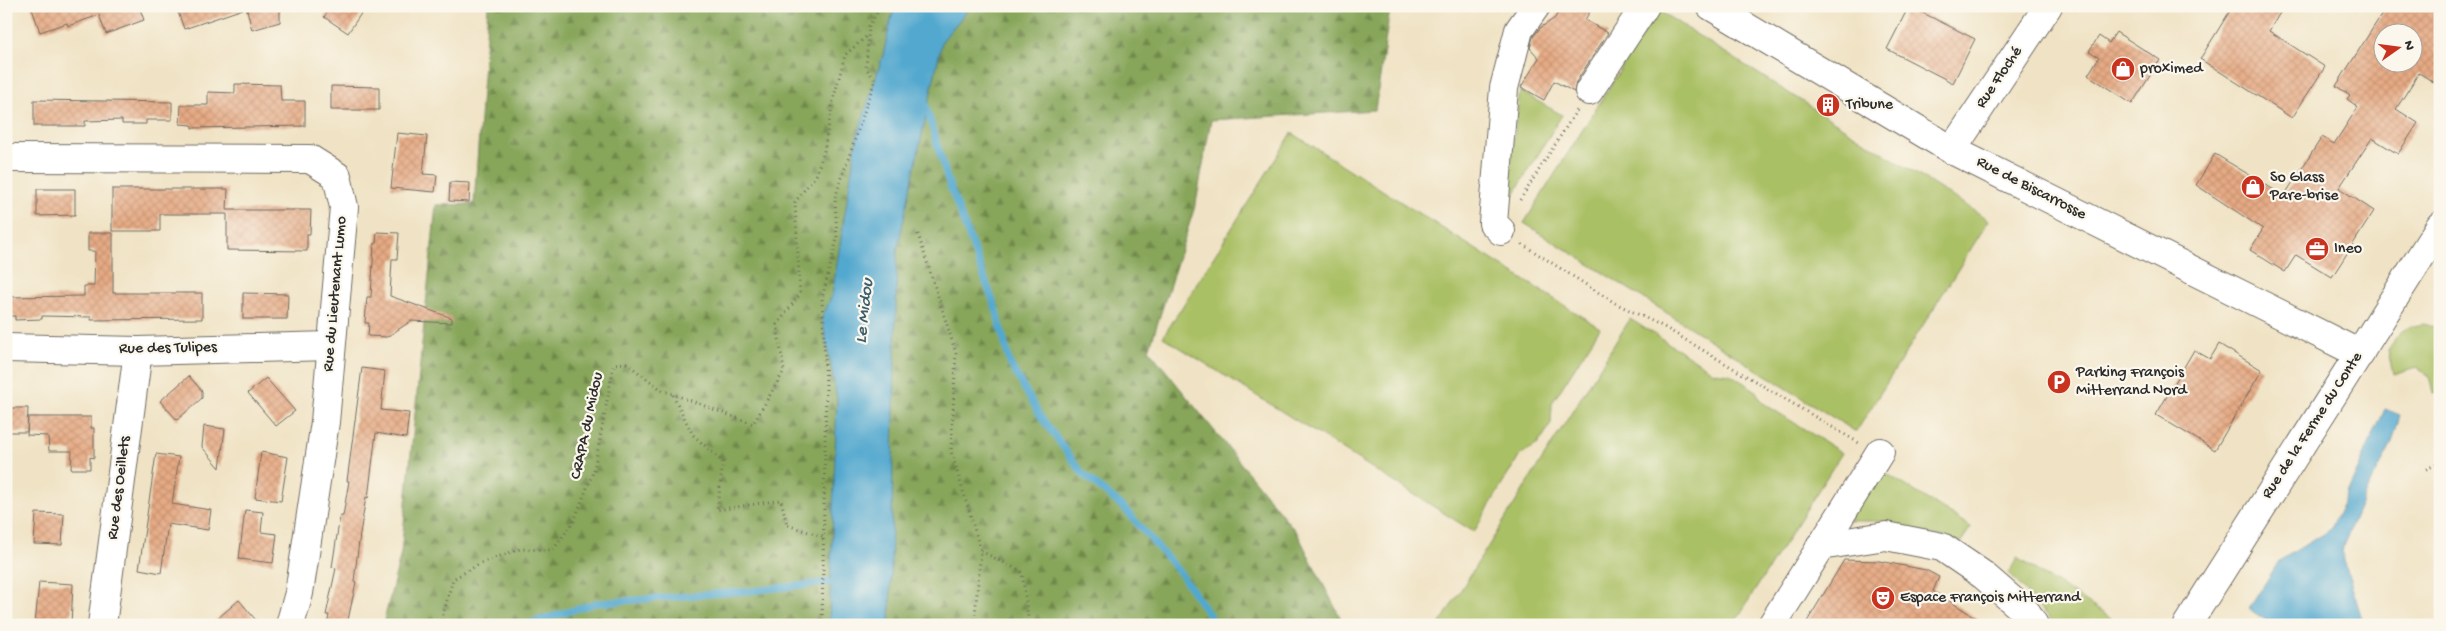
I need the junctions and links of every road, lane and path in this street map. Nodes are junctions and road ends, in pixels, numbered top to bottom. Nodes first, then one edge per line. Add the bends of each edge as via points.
1 (881, 6) edge
2 (1536, 6) edge
3 (1645, 6) edge
4 (1711, 6) edge
5 (2048, 6) edge
6 (868, 35) junction
7 (1589, 92) joint
8 (1952, 150) junction
9 (6, 158) edge
10 (2440, 226) edge
11 (1501, 231) junction
12 (918, 234) dead end
13 (330, 346) junction
14 (6, 348) edge
15 (138, 351) junction
16 (2360, 354) junction
17 (673, 394) junction
18 (2436, 397) dead end
19 (2440, 410) edge
20 (1880, 452) joint
21 (2440, 463) edge
22 (2426, 469) dead end
23 (824, 537) junction
24 (1820, 546) junction
25 (981, 551) junction
26 (102, 625) edge
27 (290, 625) edge
28 (440, 625) edge
29 (822, 625) edge
30 (974, 625) edge
31 (1029, 625) edge
32 (1772, 625) edge
33 (2034, 625) edge
34 (2187, 625) edge

1 - 6 path, CRAPA du Midou via 869,26
2 - 11 street via 1519,30 1504,88 1493,223
3 - 7 street
4 - 8 street, Rue de Biscarrosse
5 - 8 street, Rue Floché
6 - 17 path, CRAPA du Midou via 845,55 816,175 795,202 800,294 777,325 784,371 753,424
6 - 23 path, CRAPA du Midou via 866,68 875,80 835,198 837,239 822,298 826,385
7 - 11 path
8 - 16 street, Rue de Biscarrosse
9 - 13 street, Rue du Lieutenant Lumo via 310,159 337,176 344,207
10 - 16 street, Rue de la Ferme du Conte
11 - 20 path via 1616,303 1664,327 1854,441
12 - 25 path via 956,354 951,451
13 - 15 street, Rue des Tulipes
13 - 27 street, Rue du Lieutenant Lumo via 323,431 299,594
14 - 15 street, Rue des Tulipes
15 - 26 street, Rue des Oeillets
16 - 34 street, Rue de la Ferme du Conte
17 - 23 path via 693,435 723,462 717,510 781,500 787,525
17 - 28 path, CRAPA du Midou via 662,390 626,363 614,364 594,470 574,521 553,550 520,549 483,562 453,579
18 - 19 path
20 - 24 street
21 - 22 path
23 - 29 path, CRAPA du Midou
24 - 32 street
24 - 33 street via 1886,536 1942,547 1983,575 2028,613
25 - 30 path
25 - 31 path via 1022,572

